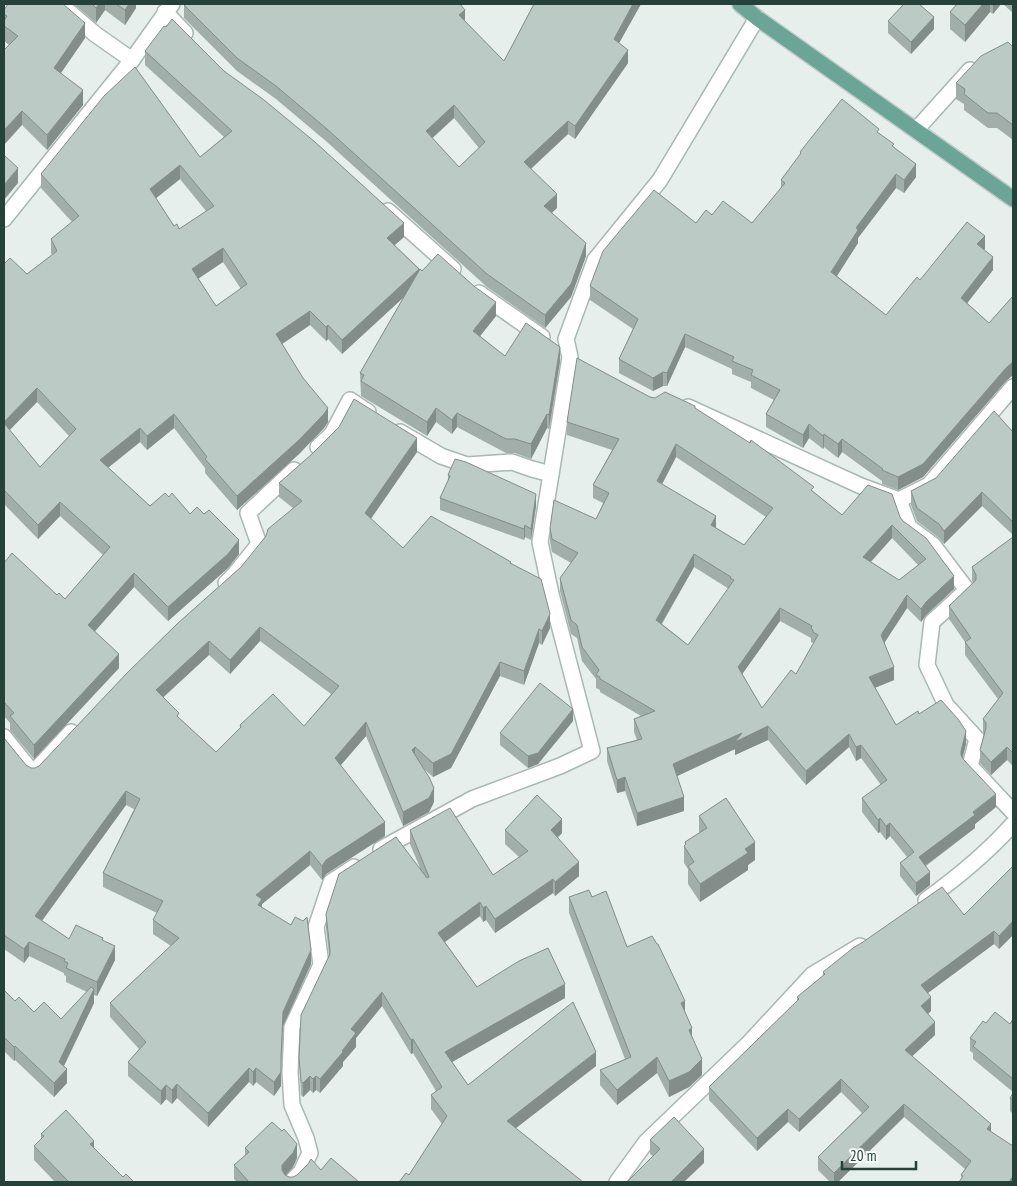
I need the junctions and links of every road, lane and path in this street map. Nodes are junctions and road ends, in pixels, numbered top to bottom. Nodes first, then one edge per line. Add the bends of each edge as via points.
1 (60, 4) edge
2 (740, 4) edge
3 (168, 8) edge
4 (757, 18) junction
5 (198, 45) edge
6 (132, 60) junction
7 (982, 61) edge
8 (916, 130) junction
9 (1013, 199) edge
10 (379, 202) edge
11 (4, 219) edge
12 (570, 357) junction
13 (587, 366) edge
14 (1013, 387) edge
15 (673, 399) edge
16 (551, 474) junction
17 (899, 500) junction
18 (214, 593) edge
19 (80, 723) edge
20 (4, 737) edge
21 (1013, 812) edge
22 (1013, 824) edge
23 (913, 909) edge
24 (869, 939) edge
25 (291, 1182) edge
26 (617, 1182) edge

1 - 6 street
2 - 4 main road
3 - 5 street
3 - 6 street
4 - 8 main road
4 - 12 street via 660,180 595,260 566,339
6 - 11 street
7 - 8 street via 974,64
8 - 9 main road
10 - 12 street via 481,294
12 - 13 street
12 - 16 street
14 - 17 street via 929,485
15 - 17 street via 861,486
16 - 18 street via 512,462 467,465 441,456 350,400 332,434 248,513 259,544 235,574
16 - 25 street via 540,542 550,594 592,751 472,799 331,882 316,927 321,965 292,1027 292,1105 310,1153 301,1172
17 - 21 street via 909,527 933,545 967,590 932,622 927,665 946,705 977,739 970,766
19 - 20 street via 33,772
22 - 23 street via 972,865
24 - 26 street via 812,975 748,1044 646,1142

